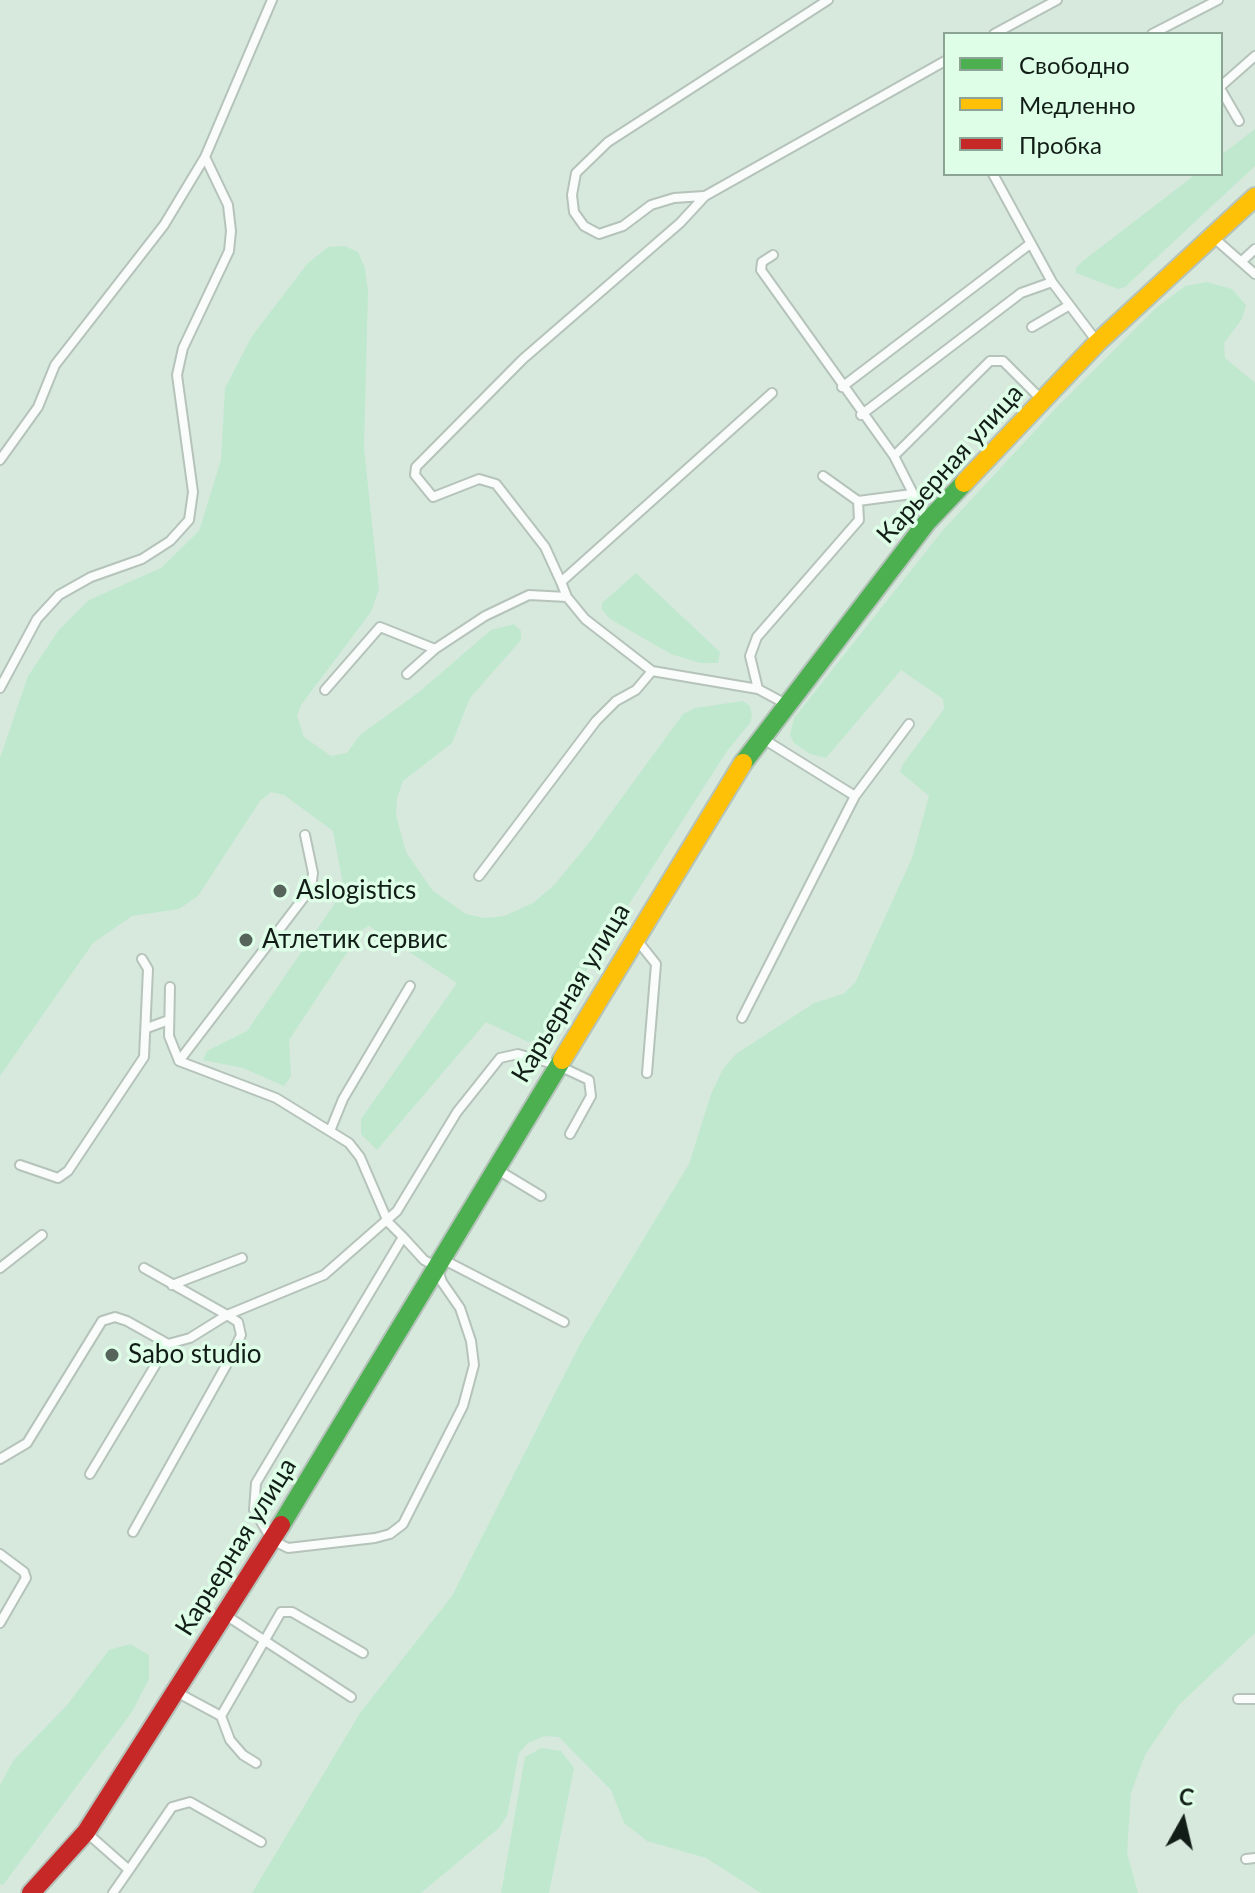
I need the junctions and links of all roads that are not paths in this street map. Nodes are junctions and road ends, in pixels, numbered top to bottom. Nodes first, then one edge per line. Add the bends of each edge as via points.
1 (272, 0) edge
2 (828, 0) edge
3 (1057, 0) edge
4 (1218, 0) edge
5 (998, 32) edge
6 (1156, 32) edge
7 (1255, 56) edge
8 (943, 62) edge
9 (1223, 86) edge
10 (1223, 92) edge
11 (1239, 121) dead end
12 (205, 157) junction
13 (994, 176) edge
14 (705, 196) junction
15 (1255, 197) edge
16 (1212, 236) junction
17 (1030, 244) junction
18 (1255, 249) edge
19 (773, 255) dead end
20 (1242, 261) junction
21 (1255, 274) edge
22 (1052, 282) junction
23 (1068, 306) junction
24 (1032, 327) dead end
25 (1097, 343) junction
26 (842, 387) junction
27 (772, 393) dead end
28 (1043, 400) junction
29 (861, 415) junction
30 (894, 456) junction
31 (0, 460) edge
32 (823, 476) dead end
33 (912, 494) junction
34 (858, 501) junction
35 (927, 522) junction
36 (561, 582) junction
37 (567, 597) junction
38 (435, 649) junction
39 (652, 671) junction
40 (407, 674) dead end
41 (0, 688) edge
42 (758, 689) junction
43 (325, 690) dead end
44 (786, 705) junction
45 (909, 724) dead end
46 (761, 737) junction
47 (855, 796) junction
48 (305, 835) dead end
49 (479, 876) dead end
50 (633, 937) junction
51 (142, 959) dead end
52 (410, 986) dead end
53 (170, 987) dead end
54 (742, 1018) dead end
55 (169, 1020) junction
56 (147, 1028) junction
57 (179, 1061) junction
58 (557, 1065) junction
59 (647, 1073) dead end
60 (330, 1131) junction
61 (570, 1134) dead end
62 (20, 1165) dead end
63 (498, 1169) junction
64 (541, 1196) dead end
65 (388, 1222) junction
66 (42, 1235) dead end
67 (403, 1237) junction
68 (242, 1258) dead end
69 (440, 1263) junction
70 (0, 1268) edge
71 (144, 1268) dead end
72 (172, 1286) junction
73 (227, 1315) junction
74 (564, 1322) dead end
75 (168, 1344) junction
76 (0, 1459) edge
77 (90, 1474) dead end
78 (133, 1532) dead end
79 (272, 1540) junction
80 (0, 1554) edge
81 (226, 1616) junction
82 (0, 1623) edge
83 (263, 1640) junction
84 (363, 1653) dead end
85 (176, 1691) junction
86 (351, 1697) dead end
87 (1238, 1699) dead end
88 (1255, 1699) edge
89 (221, 1716) junction
90 (256, 1763) dead end
91 (86, 1832) junction
92 (261, 1842) dead end
93 (129, 1870) junction
94 (31, 1893) edge
95 (113, 1893) edge

1 - 12 lane
2 - 14 lane via 608,142 576,173 572,195 574,212 599,234 623,226 651,205
3 - 5 lane
4 - 6 lane
7 - 9 lane
8 - 14 lane
10 - 11 lane
12 - 31 lane via 164,225 55,365 38,407
12 - 41 lane via 228,205 231,231 229,251 183,348 177,375 193,492 189,520 170,541 142,559 59,595 37,619
13 - 17 lane
14 - 36 lane via 523,359 416,467 415,475 433,497 479,479 496,484 545,547
15 - 16 street, Карьерная улица
16 - 20 lane
16 - 25 street, Карьерная улица
17 - 22 lane
17 - 26 lane
18 - 20 lane
19 - 26 lane via 762,262 761,270
20 - 21 lane
22 - 23 lane
22 - 29 lane via 1021,293
23 - 24 lane
23 - 25 lane
25 - 28 street, Карьерная улица
26 - 29 lane
27 - 36 lane
28 - 30 lane via 1003,361 990,361
28 - 35 street, Карьерная улица
29 - 30 lane
30 - 33 lane
32 - 34 lane
33 - 34 lane
33 - 35 lane
34 - 42 lane via 859,520 757,637 750,656
35 - 44 street, Карьерная улица
36 - 37 lane
37 - 38 lane via 529,595
37 - 39 lane via 585,619
38 - 40 lane
38 - 43 lane via 380,627
39 - 42 lane
39 - 49 lane via 596,721
42 - 44 lane
44 - 46 street, Карьерная улица
45 - 47 lane
46 - 47 lane
46 - 50 street, Карьерная улица
47 - 54 lane
48 - 57 lane via 311,888
50 - 58 street, Карьерная улица
50 - 59 lane via 656,964
51 - 56 lane via 148,969
52 - 60 lane via 343,1099
53 - 55 lane
55 - 56 lane
55 - 57 lane
56 - 62 lane via 144,1057 68,1171 58,1178
57 - 60 lane via 276,1098
58 - 61 lane via 589,1080 591,1096
58 - 63 street, Карьерная улица
58 - 65 lane via 518,1054 500,1058 457,1112
60 - 65 lane via 360,1157
63 - 64 lane
63 - 69 street, Карьерная улица
65 - 67 lane
65 - 73 lane via 324,1275
66 - 70 lane
67 - 69 lane
67 - 79 lane via 256,1483 254,1510
68 - 72 lane
69 - 74 lane
69 - 79 street, Карьерная улица
69 - 79 lane via 463,1317 474,1365 463,1406 403,1524 375,1538 288,1548
71 - 72 lane
72 - 73 lane
73 - 75 lane via 190,1338
73 - 78 lane via 238,1322 241,1335
75 - 76 lane via 127,1321 102,1321 27,1443
75 - 77 lane
79 - 81 street, Карьерная улица
80 - 82 lane via 26,1578
81 - 83 lane
81 - 85 street, Карьерная улица
83 - 84 lane via 281,1612 292,1612
83 - 86 lane
83 - 89 lane
85 - 89 lane
85 - 91 street, Карьерная улица
87 - 88 lane
89 - 90 lane via 230,1740
91 - 93 lane
91 - 94 street, Карьерная улица
92 - 93 lane via 190,1802 172,1807
93 - 95 lane

